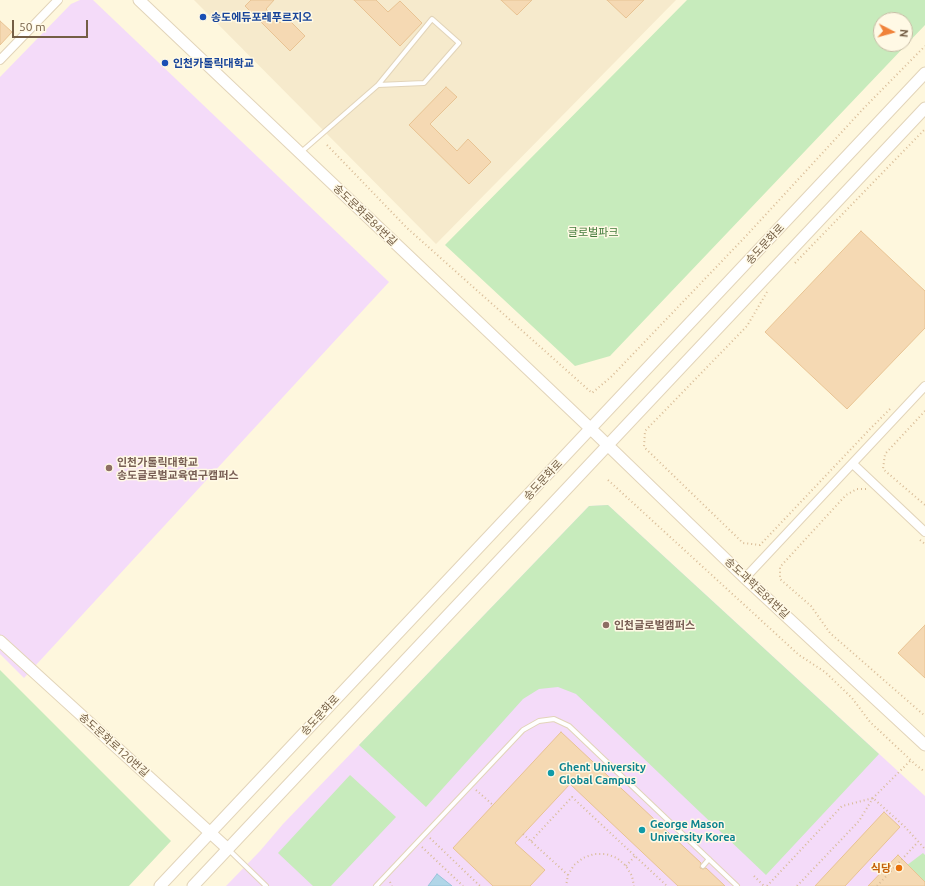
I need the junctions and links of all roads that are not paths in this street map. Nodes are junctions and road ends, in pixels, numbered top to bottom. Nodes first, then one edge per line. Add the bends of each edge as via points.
1 (58, 0) edge
2 (139, 0) edge
3 (0, 60) edge
4 (925, 73) edge
5 (378, 85) junction
6 (925, 108) edge
7 (300, 153) junction
8 (925, 386) edge
9 (591, 429) junction
10 (607, 445) junction
11 (853, 464) junction
12 (925, 532) edge
13 (745, 578) junction
14 (0, 641) edge
15 (925, 746) edge
16 (210, 832) junction
17 (228, 849) junction
18 (709, 859) junction
19 (703, 866) dead end
20 (160, 886) edge
21 (193, 886) edge
22 (266, 886) edge
23 (376, 886) edge
24 (737, 886) edge

1 - 3 street
2 - 7 street, 송도문화로84번길
4 - 9 street, 송도문화로
5 - 5 lane via 424,83 459,43 432,20
5 - 7 lane
6 - 10 street, 송도문화로
7 - 9 street, 송도문화로84번길
8 - 11 street
9 - 10 street, 송도과학로84번길
9 - 16 street, 송도문화로
10 - 13 street, 송도과학로84번길
10 - 17 street, 송도문화로
11 - 12 street
11 - 13 street
13 - 15 street, 송도과학로84번길
14 - 16 street, 송도문화로120번길
16 - 17 street, 송도문화로120번길
16 - 20 street, 송도문화로
17 - 21 street, 송도문화로
17 - 22 lane
18 - 19 lane
18 - 23 lane via 569,726 554,719 539,721 524,730
18 - 24 lane

